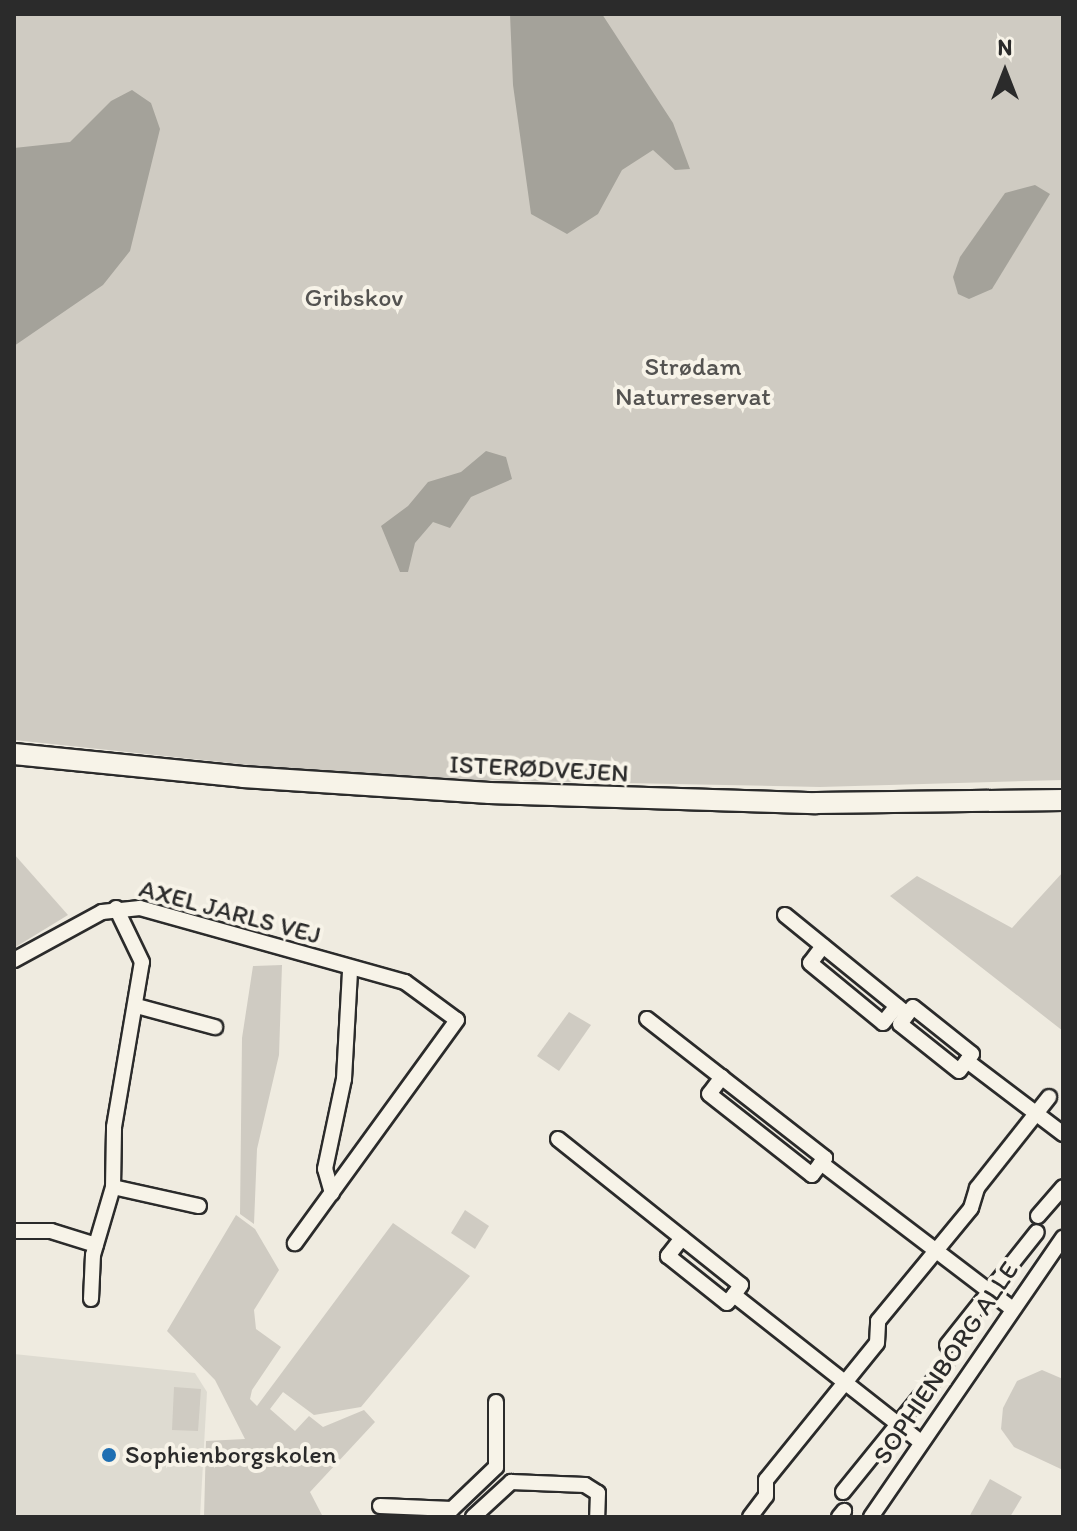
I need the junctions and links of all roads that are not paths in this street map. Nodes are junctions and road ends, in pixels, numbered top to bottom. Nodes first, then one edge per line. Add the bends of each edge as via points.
1 (14, 754) edge
2 (1063, 800) edge
3 (116, 908) junction
4 (785, 915) dead end
5 (823, 946) junction
6 (14, 960) edge
7 (350, 970) junction
8 (137, 1006) junction
9 (902, 1010) junction
10 (647, 1019) dead end
11 (215, 1027) dead end
12 (967, 1061) junction
13 (722, 1077) junction
14 (1049, 1097) dead end
15 (1036, 1114) junction
16 (1063, 1134) edge
17 (558, 1139) dead end
18 (821, 1163) junction
19 (113, 1187) junction
20 (1063, 1187) edge
21 (332, 1193) junction
22 (199, 1206) dead end
23 (1038, 1216) dead end
24 (14, 1231) edge
25 (1037, 1232) dead end
26 (682, 1238) junction
27 (1063, 1238) edge
28 (295, 1243) dead end
29 (96, 1245) junction
30 (937, 1250) junction
31 (989, 1292) junction
32 (734, 1295) junction
33 (91, 1299) dead end
34 (1011, 1308) junction
35 (947, 1345) dead end
36 (946, 1365) dead end
37 (845, 1381) junction
38 (496, 1402) dead end
39 (898, 1423) junction
40 (921, 1442) junction
41 (496, 1457) junction
42 (520, 1482) junction
43 (843, 1492) dead end
44 (380, 1506) dead end
45 (447, 1513) edge
46 (473, 1517) edge
47 (597, 1517) edge
48 (750, 1517) edge
49 (871, 1517) edge

1 - 2 highway, ISTERØDVEJEN via 272,779 519,795 816,803
3 - 6 street, AXEL JARLS VEJ
3 - 7 street, AXEL JARLS VEJ via 140,908
3 - 8 street via 139,948
4 - 5 street
5 - 9 street
5 - 9 street via 810,963 883,1023
7 - 21 street, AXEL JARLS VEJ via 344,1079 325,1169
7 - 21 street, AXEL JARLS VEJ via 405,982 457,1020
8 - 11 street
8 - 19 street via 115,1114
9 - 12 street via 913,1007 972,1054
9 - 12 street via 900,1024 959,1071
10 - 13 street
12 - 15 street
13 - 18 street via 825,1158
13 - 18 street via 709,1094 812,1175
14 - 15 street
15 - 16 street
15 - 30 street via 977,1188 971,1208
17 - 26 street
18 - 30 street
19 - 22 street
19 - 29 street
20 - 23 street
21 - 28 street, AXEL JARLS VEJ
24 - 29 street via 51,1231
25 - 31 street
26 - 32 street via 741,1285
26 - 32 street via 668,1256 727,1303
27 - 34 street, SOPHIENBORG ALLE
29 - 33 street
30 - 31 street
30 - 37 street via 878,1321 877,1343
31 - 34 street
31 - 35 street
32 - 37 street
34 - 40 street, SOPHIENBORG ALLE
36 - 39 street
37 - 39 street
37 - 48 street via 766,1480 766,1496
38 - 41 street
39 - 40 street
39 - 43 street
40 - 49 street, SOPHIENBORG ALLE
41 - 42 street
41 - 45 street via 496,1467
42 - 46 street via 511,1482
42 - 47 street via 585,1485 598,1493
44 - 45 street

